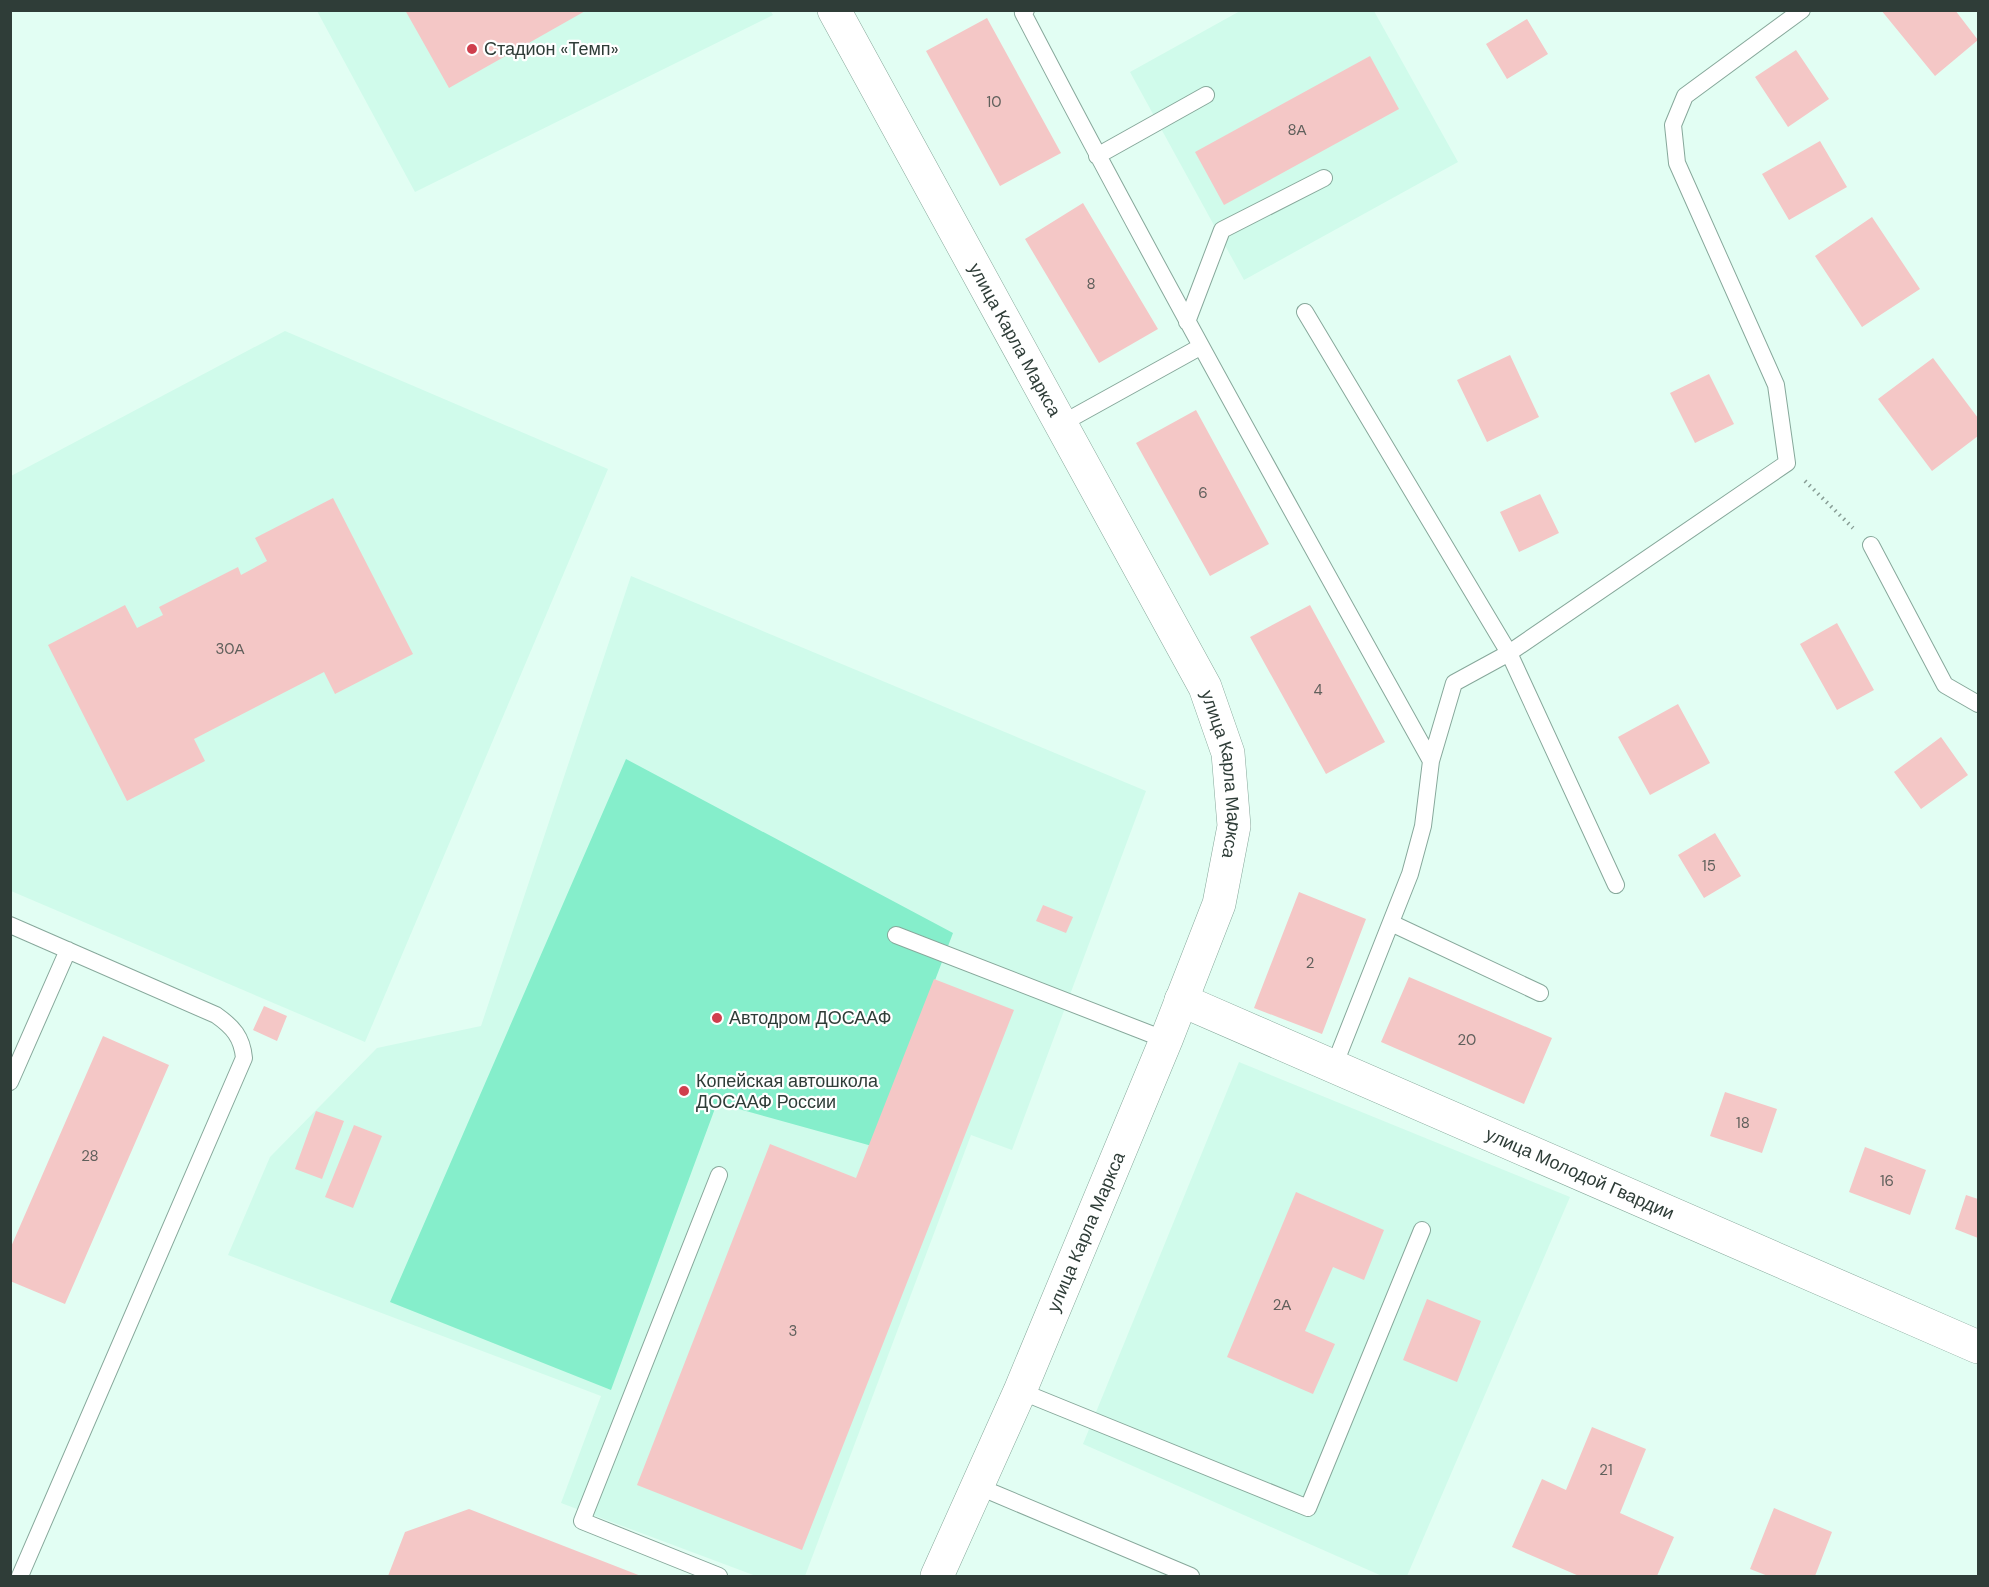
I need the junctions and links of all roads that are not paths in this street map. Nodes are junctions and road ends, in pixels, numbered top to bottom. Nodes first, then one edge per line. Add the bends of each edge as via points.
1 (834, 10) edge
2 (1026, 10) edge
3 (1802, 10) edge
4 (1206, 95) dead end
5 (1097, 156) junction
6 (1324, 178) dead end
7 (1305, 312) dead end
8 (1187, 322) junction
9 (1200, 346) junction
10 (1061, 424) junction
11 (1871, 545) road end
12 (1509, 653) junction
13 (1978, 704) edge
14 (1431, 761) junction
15 (1616, 885) dead end
16 (1391, 923) junction
17 (10, 925) edge
18 (896, 935) dead end
19 (68, 950) junction
20 (1540, 993) dead end
21 (1181, 1000) junction
22 (1166, 1040) junction
23 (1334, 1066) junction
24 (10, 1082) edge
25 (719, 1175) dead end
26 (1422, 1230) dead end
27 (1978, 1347) edge
28 (1020, 1390) junction
29 (977, 1486) junction
30 (20, 1576) edge
31 (719, 1576) edge
32 (937, 1576) edge
33 (1191, 1576) edge

1 - 10 street, улица Карла Маркса
2 - 5 lane via 1023,13
3 - 12 lane via 1685,96 1673,125 1677,163 1776,385 1787,463
4 - 5 lane
5 - 8 lane
6 - 8 lane via 1222,230
7 - 12 lane
8 - 9 lane
9 - 10 lane
9 - 14 lane
10 - 21 street, улица Карла Маркса via 1204,687 1228,753 1234,826 1219,904
11 - 13 lane via 1945,685
12 - 14 lane via 1454,683
12 - 15 lane
14 - 16 lane via 1423,826
16 - 20 lane
16 - 23 lane
17 - 19 lane
18 - 22 lane
19 - 24 lane
19 - 30 lane via 216,1015 237,1032 244,1058
21 - 22 street, улица Карла Маркса
21 - 23 street, улица Молодой Гвардии
22 - 28 street, улица Карла Маркса
23 - 27 street, улица Молодой Гвардии
25 - 31 lane via 582,1521
26 - 28 lane via 1308,1508
28 - 29 street, улица Карла Маркса
29 - 32 street, улица Карла Маркса
29 - 33 lane

